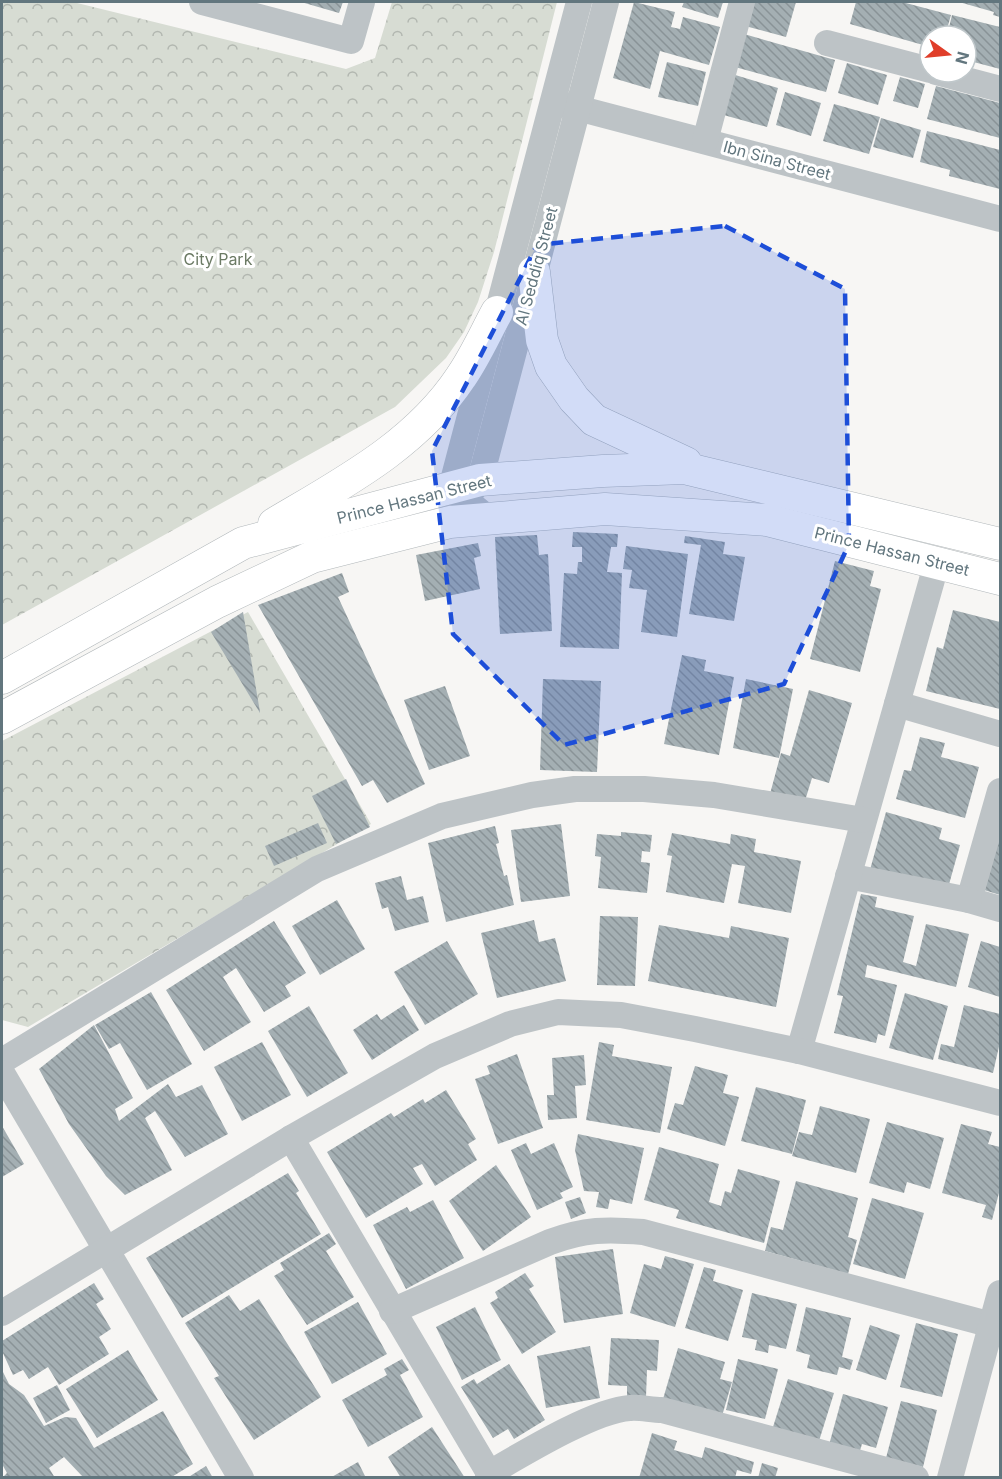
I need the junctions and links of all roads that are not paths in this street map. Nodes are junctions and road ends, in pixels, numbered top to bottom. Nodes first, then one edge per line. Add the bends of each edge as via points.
1 (202, 2) edge
2 (362, 2) edge
3 (579, 2) edge
4 (606, 2) edge
5 (742, 2) edge
6 (238, 6) edge
7 (827, 43) dead end
8 (918, 67) edge
9 (978, 83) edge
10 (1000, 89) edge
11 (552, 102) junction
12 (578, 108) junction
13 (705, 141) junction
14 (1000, 219) edge
15 (534, 272) junction
16 (497, 312) junction
17 (703, 472) junction
18 (467, 502) junction
19 (243, 543) junction
20 (1000, 544) edge
21 (937, 562) junction
22 (1000, 579) edge
23 (2, 678) edge
24 (897, 704) junction
25 (2, 718) edge
26 (1000, 734) edge
27 (1000, 791) edge
28 (863, 820) junction
29 (848, 876) junction
30 (969, 900) junction
31 (1000, 909) edge
32 (799, 1051) junction
33 (2, 1061) edge
34 (2, 1073) edge
35 (1000, 1103) edge
36 (291, 1138) junction
37 (106, 1250) junction
38 (1000, 1293) edge
39 (392, 1311) junction
40 (2, 1313) edge
41 (992, 1325) junction
42 (490, 1476) edge
43 (241, 1478) edge
44 (916, 1478) edge
45 (950, 1478) edge

1 - 6 street
2 - 6 street via 351,41
3 - 11 street, Al Seddiq Street
4 - 12 street, Al Seddiq Street
5 - 13 street
7 - 8 street
9 - 10 street
11 - 12 street, Ibn Sina Street
11 - 16 street, Al Seddiq Street
12 - 13 street, Ibn Sina Street
12 - 15 street, Al Seddiq Street
13 - 14 street, Ibn Sina Street
15 - 17 main road via 542,340 551,366 574,399 594,420
15 - 18 street, Al Seddiq Street
16 - 18 street, Al Seddiq Street
16 - 19 main road via 462,377 395,448
17 - 18 main road, Prince Hassan Street via 649,468
17 - 20 main road, Prince Hassan Street
18 - 19 main road, Prince Hassan Street
18 - 21 main road, Prince Hassan Street via 767,520
18 - 25 main road, Prince Hassan Street via 312,557 217,602
19 - 23 main road, Prince Hassan Street
21 - 22 main road, Prince Hassan Street
21 - 24 street
24 - 26 street
24 - 28 street
27 - 30 street
28 - 29 street
28 - 33 street via 714,795 644,789 575,789 442,816 317,869
29 - 30 street
29 - 32 street
30 - 31 street
32 - 35 street
32 - 36 street via 621,1015 558,1012 510,1024 435,1056
34 - 37 street
36 - 37 street
36 - 39 street
37 - 40 street
37 - 43 street
38 - 41 street
39 - 41 street via 550,1242 601,1229 644,1232
39 - 42 street
41 - 45 street
42 - 44 street via 554,1437 629,1408 662,1410

